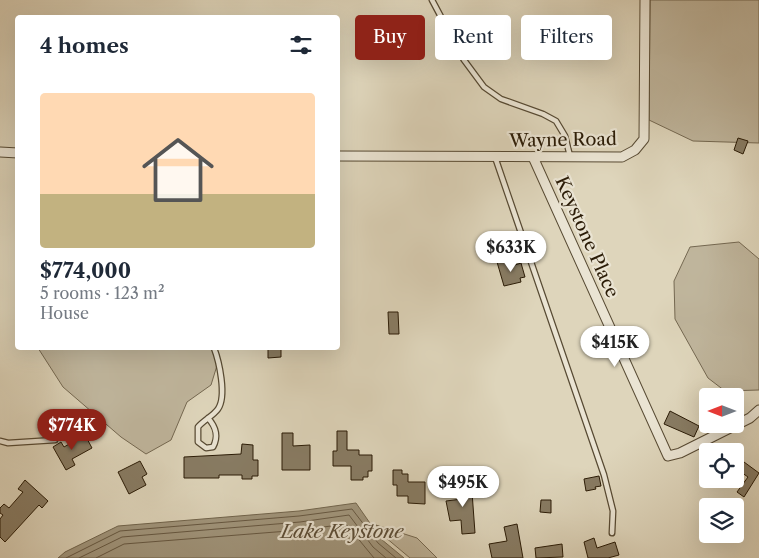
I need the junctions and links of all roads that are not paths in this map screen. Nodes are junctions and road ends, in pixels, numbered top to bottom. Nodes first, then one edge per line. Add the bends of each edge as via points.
1 (432, 0) edge
2 (646, 0) edge
3 (0, 152) edge
4 (15, 152) edge
5 (340, 156) edge
6 (495, 157) junction
7 (570, 157) junction
8 (533, 158) junction
9 (215, 350) edge
10 (759, 410) edge
11 (208, 418) junction
12 (55, 440) dead end
13 (0, 441) edge
14 (612, 533) dead end

1 - 7 lane via 464,60 484,87 501,99 556,121 565,136
2 - 7 street, Wayne Road via 644,138 635,150 622,157
3 - 4 street
5 - 6 street, Wayne Road
6 - 8 street, Wayne Road
6 - 14 lane via 604,475 612,511
7 - 8 street, Wayne Road
8 - 10 street, Keystone Place via 668,456 689,449 750,418
9 - 11 lane via 222,397 220,407
11 - 11 lane via 214,424 216,441 213,447 206,448 198,442 196,435 198,427
12 - 13 lane

